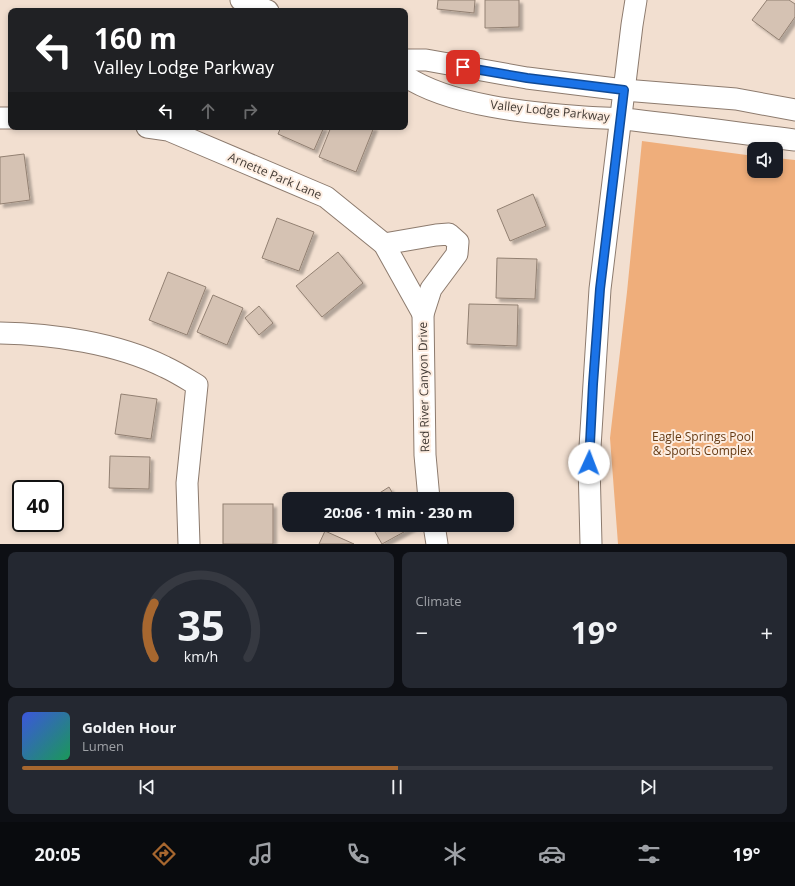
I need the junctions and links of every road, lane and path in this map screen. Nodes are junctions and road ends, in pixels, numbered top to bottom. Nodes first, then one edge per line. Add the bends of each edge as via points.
1 (636, 0) edge
2 (408, 60) edge
3 (408, 78) edge
4 (624, 90) junction
5 (795, 110) edge
6 (622, 119) junction
7 (168, 130) edge
8 (795, 140) edge
9 (384, 244) junction
10 (423, 314) junction
11 (0, 333) edge
12 (428, 492) edge
13 (435, 532) edge
14 (189, 544) edge
15 (437, 544) edge
16 (591, 544) edge

1 - 4 street
2 - 4 street via 426,60 527,78
3 - 6 street, Valley Lodge Parkway via 420,86 471,102 585,118
4 - 5 street via 736,99
4 - 6 street
6 - 8 street, Valley Lodge Parkway
6 - 16 street via 600,289 593,384 589,463
7 - 9 street, Arnette Park Lane via 326,197
9 - 10 street, Arnette Park Lane
9 - 10 street, Red River Canyon Drive via 449,234 458,242 457,254 430,289
10 - 12 street, Red River Canyon Drive via 425,455
11 - 14 street via 44,335 119,350 164,366 197,385 187,483
13 - 15 street

